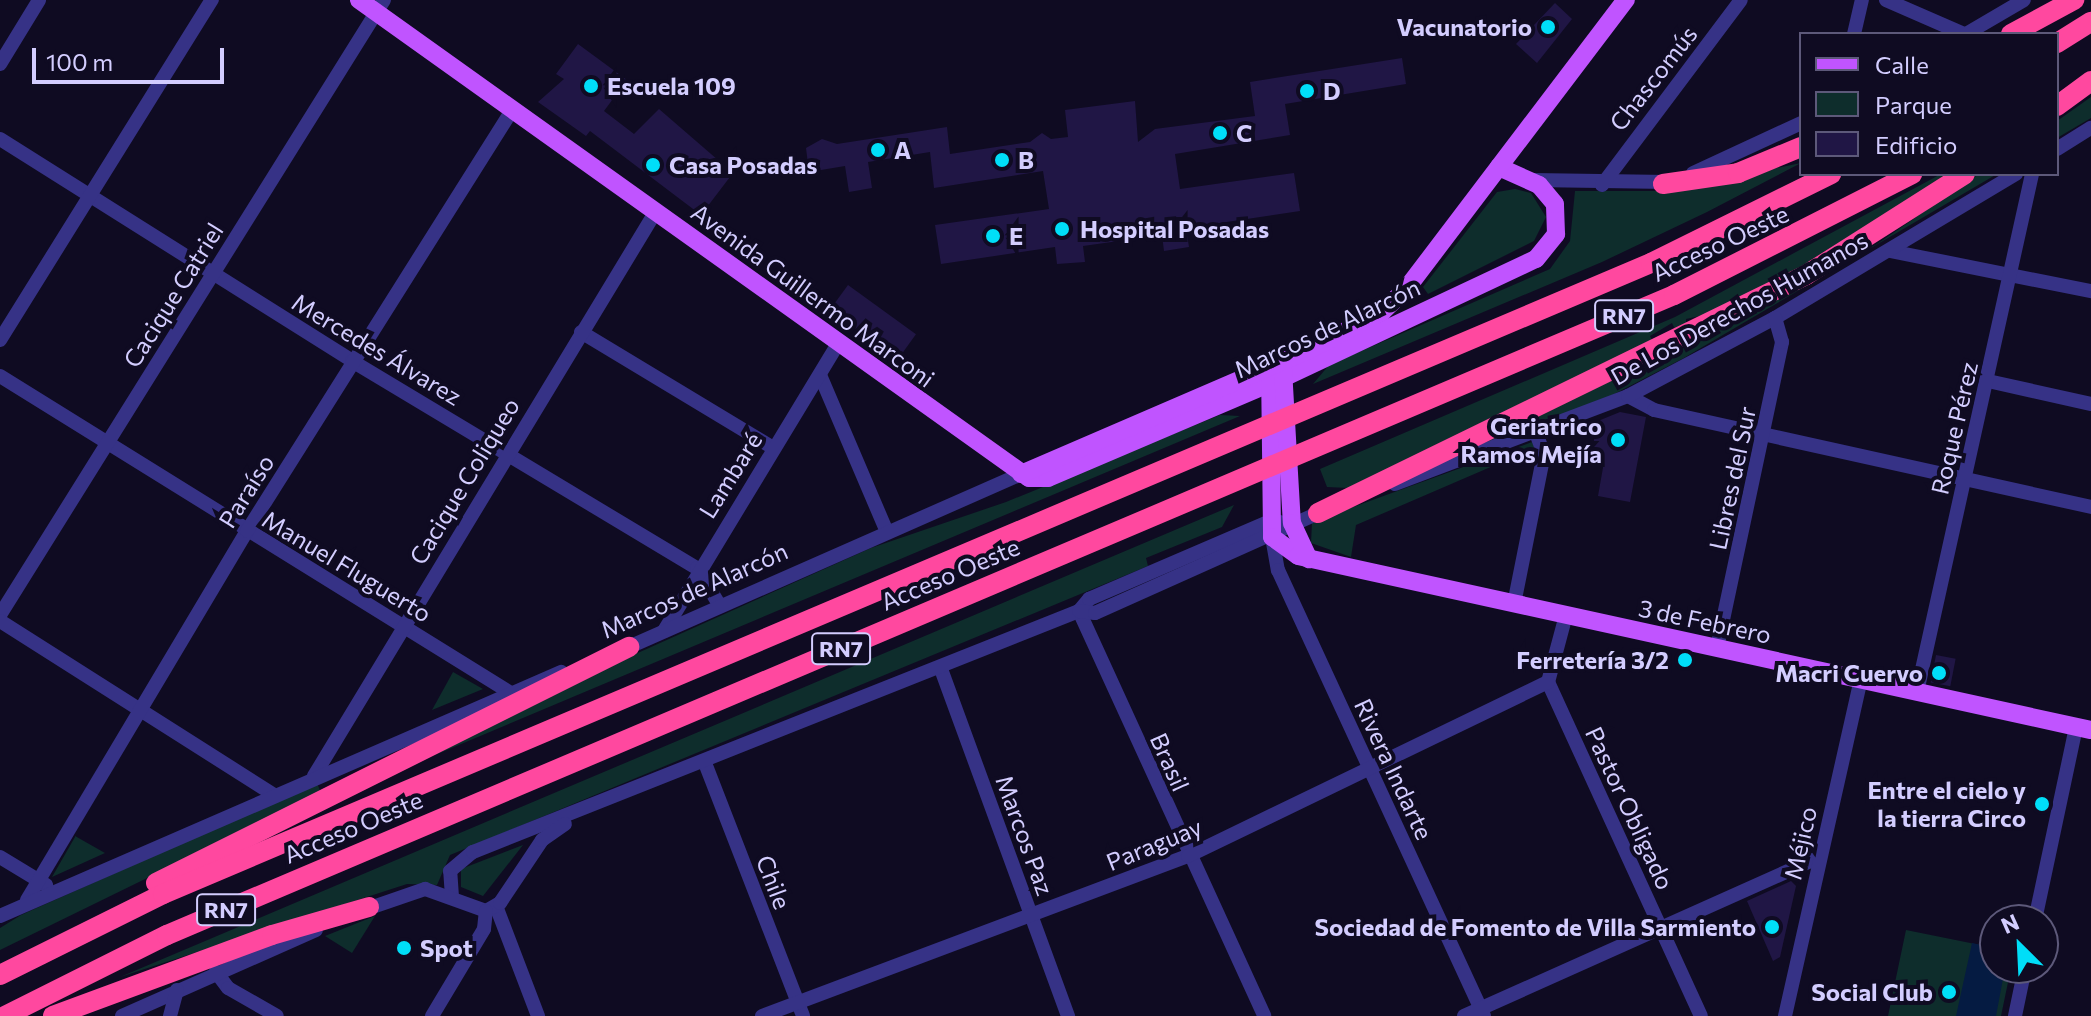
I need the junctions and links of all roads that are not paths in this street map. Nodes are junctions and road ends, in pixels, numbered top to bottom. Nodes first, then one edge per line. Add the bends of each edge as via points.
1 (39, 0) edge
2 (212, 0) edge
3 (359, 0) edge
4 (1626, 0) edge
5 (1741, 0) edge
6 (1862, 0) edge
7 (1886, 0) edge
8 (2024, 0) edge
9 (2074, 0) edge
10 (381, 6) edge
11 (2091, 22) edge
12 (1854, 32) edge
13 (1960, 32) edge
14 (1968, 32) edge
15 (2015, 32) edge
16 (2059, 42) edge
17 (0, 64) edge
18 (2091, 67) edge
19 (2091, 81) edge
20 (2059, 87) edge
21 (2059, 105) edge
22 (512, 111) junction
23 (1799, 124) edge
24 (2091, 128) edge
25 (0, 139) edge
26 (1799, 148) edge
27 (2059, 148) edge
28 (1499, 167) junction
29 (1827, 176) edge
30 (1908, 176) edge
31 (1962, 176) edge
32 (2013, 176) edge
33 (2032, 176) edge
34 (1532, 180) junction
35 (1663, 184) junction
36 (1602, 185) junction
37 (90, 197) junction
38 (656, 211) junction
39 (1890, 251) junction
40 (211, 273) junction
41 (2011, 274) junction
42 (2091, 291) edge
43 (1775, 318) junction
44 (581, 332) junction
45 (0, 340) edge
46 (838, 344) junction
47 (352, 361) junction
48 (1276, 373) junction
49 (820, 375) junction
50 (0, 376) edge
51 (1988, 381) junction
52 (1628, 396) junction
53 (2091, 404) edge
54 (1536, 433) junction
55 (1764, 435) junction
56 (108, 442) junction
57 (773, 448) junction
58 (507, 453) junction
59 (1021, 474) junction
60 (1048, 478) joint
61 (1966, 480) junction
62 (2091, 507) edge
63 (1318, 513) junction
64 (1292, 523) junction
65 (1271, 529) junction
66 (247, 531) junction
67 (887, 532) junction
68 (1309, 559) junction
69 (697, 568) junction
70 (1514, 604) junction
71 (720, 606) junction
72 (1079, 611) junction
73 (1566, 615) junction
74 (0, 618) edge
75 (402, 625) junction
76 (664, 631) junction
77 (629, 647) junction
78 (1717, 648) junction
79 (941, 669) junction
80 (1861, 680) junction
81 (1548, 682) junction
82 (509, 692) junction
83 (1917, 692) junction
84 (140, 709) junction
85 (2084, 728) edge
86 (705, 763) junction
87 (1371, 771) junction
88 (314, 776) junction
89 (273, 794) junction
90 (581, 813) junction
91 (1188, 856) junction
92 (0, 857) edge
93 (1818, 858) junction
94 (38, 880) junction
95 (53, 889) junction
96 (452, 897) junction
97 (27, 900) junction
98 (2039, 904) edge
99 (369, 907) junction
100 (491, 908) junction
101 (0, 916) edge
102 (1031, 916) junction
103 (1660, 926) junction
104 (39, 954) junction
105 (216, 972) junction
106 (0, 975) edge
107 (2022, 984) edge
108 (177, 990) junction
109 (800, 1009) edge
110 (1482, 1012) edge
111 (5, 1016) edge
112 (53, 1016) edge
113 (122, 1016) edge
114 (170, 1016) edge
115 (277, 1016) edge
116 (432, 1016) edge
117 (538, 1016) edge
118 (762, 1016) edge
119 (1068, 1016) edge
120 (1264, 1016) edge
121 (1464, 1016) edge
122 (1701, 1016) edge
123 (1785, 1016) edge
124 (2015, 1016) edge

1 - 17 street
2 - 37 street
3 - 10 main road, Avenida Guillermo Marconi
4 - 28 main road, Marcos de Alarcón
5 - 36 street, Chascomús
6 - 12 street
7 - 13 street
8 - 14 street
9 - 15 highway
10 - 22 main road, Avenida Guillermo Marconi
10 - 40 street, Cacique Catriel
11 - 16 highway
18 - 20 highway
19 - 21 highway
22 - 38 main road, Avenida Guillermo Marconi
22 - 47 street, Paraíso
23 - 35 street
24 - 27 street
25 - 37 street, Mercedes Álvarez
26 - 35 highway via 1738,173
28 - 34 main road
28 - 48 main road, Marcos de Alarcón via 1400,296 1363,325
29 - 104 highway, Acceso Oeste / RN7 via 1651,263 163,894
30 - 111 highway, Acceso Oeste / RN7 via 1674,295 167,935
31 - 63 highway via 1806,275
32 - 39 street, De Los Derechos Humanos
33 - 41 street, Roque Pérez
34 - 36 street
34 - 48 main road, Marcos de Alarcón via 1550,195 1559,218 1554,238 1540,257
35 - 36 street
37 - 40 street, Mercedes Álvarez
37 - 45 street
38 - 44 street, Cacique Coliqueo
38 - 46 main road, Avenida Guillermo Marconi
39 - 41 street
39 - 43 street, De Los Derechos Humanos
40 - 47 street, Mercedes Álvarez
40 - 56 street, Cacique Catriel
41 - 42 street
41 - 51 street, Roque Pérez
43 - 52 street, De Los Derechos Humanos
43 - 55 street, Libres del Sur via 1782,342
44 - 57 street
44 - 58 street, Cacique Coliqueo
46 - 49 street, Lambaré
46 - 59 main road, Avenida Guillermo Marconi
47 - 58 street, Mercedes Álvarez
47 - 66 street, Paraíso
48 - 59 main road, Marcos de Alarcón
48 - 60 main road, Marcos de Alarcón
48 - 64 main road
48 - 65 main road
49 - 57 street, Lambaré
49 - 67 street
50 - 56 street, Manuel Fluguerto
51 - 53 street
51 - 61 street, Roque Pérez
52 - 54 street, De Los Derechos Humanos
52 - 55 street via 1654,410
54 - 63 street, De Los Derechos Humanos
54 - 70 street via 1544,454
55 - 61 street
55 - 78 street, Libres del Sur
56 - 66 street, Manuel Fluguerto
56 - 74 street, Cacique Catriel
57 - 69 street, Lambaré
58 - 69 street, Mercedes Álvarez
58 - 75 street, Cacique Coliqueo
59 - 60 main road, Avenida Guillermo Marconi
59 - 67 street, Marcos de Alarcón
61 - 62 street
61 - 83 street, Roque Pérez
63 - 64 street, De Los Derechos Humanos
64 - 65 street, De Los Derechos Humanos
64 - 68 main road
65 - 68 main road, 3 de Febrero
65 - 72 street, De Los Derechos Humanos via 1095,613
65 - 87 street, Rivera Indarte via 1278,570
66 - 75 street, Manuel Fluguerto
66 - 84 street, Paraíso
67 - 71 street, Marcos de Alarcón
68 - 70 main road, 3 de Febrero
69 - 71 street, Mercedes Álvarez
69 - 76 street, Lambaré
70 - 73 main road, 3 de Febrero
71 - 76 street, Marcos de Alarcón
72 - 79 street, De Los Derechos Humanos
72 - 91 street, Brasil
73 - 78 main road, 3 de Febrero
73 - 81 street
74 - 84 street
75 - 82 street, Manuel Fluguerto
75 - 88 street, Cacique Coliqueo
76 - 77 street, Marcos de Alarcón
77 - 82 street, Marcos de Alarcón
77 - 104 highway via 154,884
78 - 80 main road, 3 de Febrero
79 - 86 street, De Los Derechos Humanos
79 - 102 street, Marcos Paz
80 - 83 main road, 3 de Febrero
80 - 93 street, Méjico
81 - 87 street, Paraguay
81 - 103 street, Pastor Obligado
82 - 88 street, Marcos de Alarcón
83 - 85 main road, 3 de Febrero
84 - 89 street
84 - 94 street, Paraíso
85 - 98 street
86 - 90 street, De Los Derechos Humanos
86 - 109 street, Chile
87 - 91 street, Paraguay
87 - 110 street, Rivera Indarte
88 - 89 street, Marcos de Alarcón
89 - 95 street, Marcos de Alarcón
90 - 96 street, De Los Derechos Humanos via 464,857 450,871
90 - 100 street, De Los Derechos Humanos via 534,851
91 - 102 street, Paraguay
91 - 120 street, Brasil
92 - 94 street
93 - 103 street
93 - 123 street, Méjico
94 - 95 street
94 - 97 street, Paraíso
95 - 97 street, Marcos de Alarcón
96 - 99 street via 413,890
96 - 100 street via 467,909
97 - 101 street, Marcos de Alarcón
99 - 105 street
99 - 112 highway via 272,935
100 - 116 street
100 - 117 street
102 - 109 street, Paraguay
102 - 119 street, Marcos Paz
103 - 110 street
103 - 122 street, Pastor Obligado
104 - 106 highway, Acceso Oeste / RN7
105 - 108 street
105 - 115 street via 228,988
107 - 124 street
108 - 113 street
108 - 114 street
109 - 118 street, Paraguay
110 - 121 street

